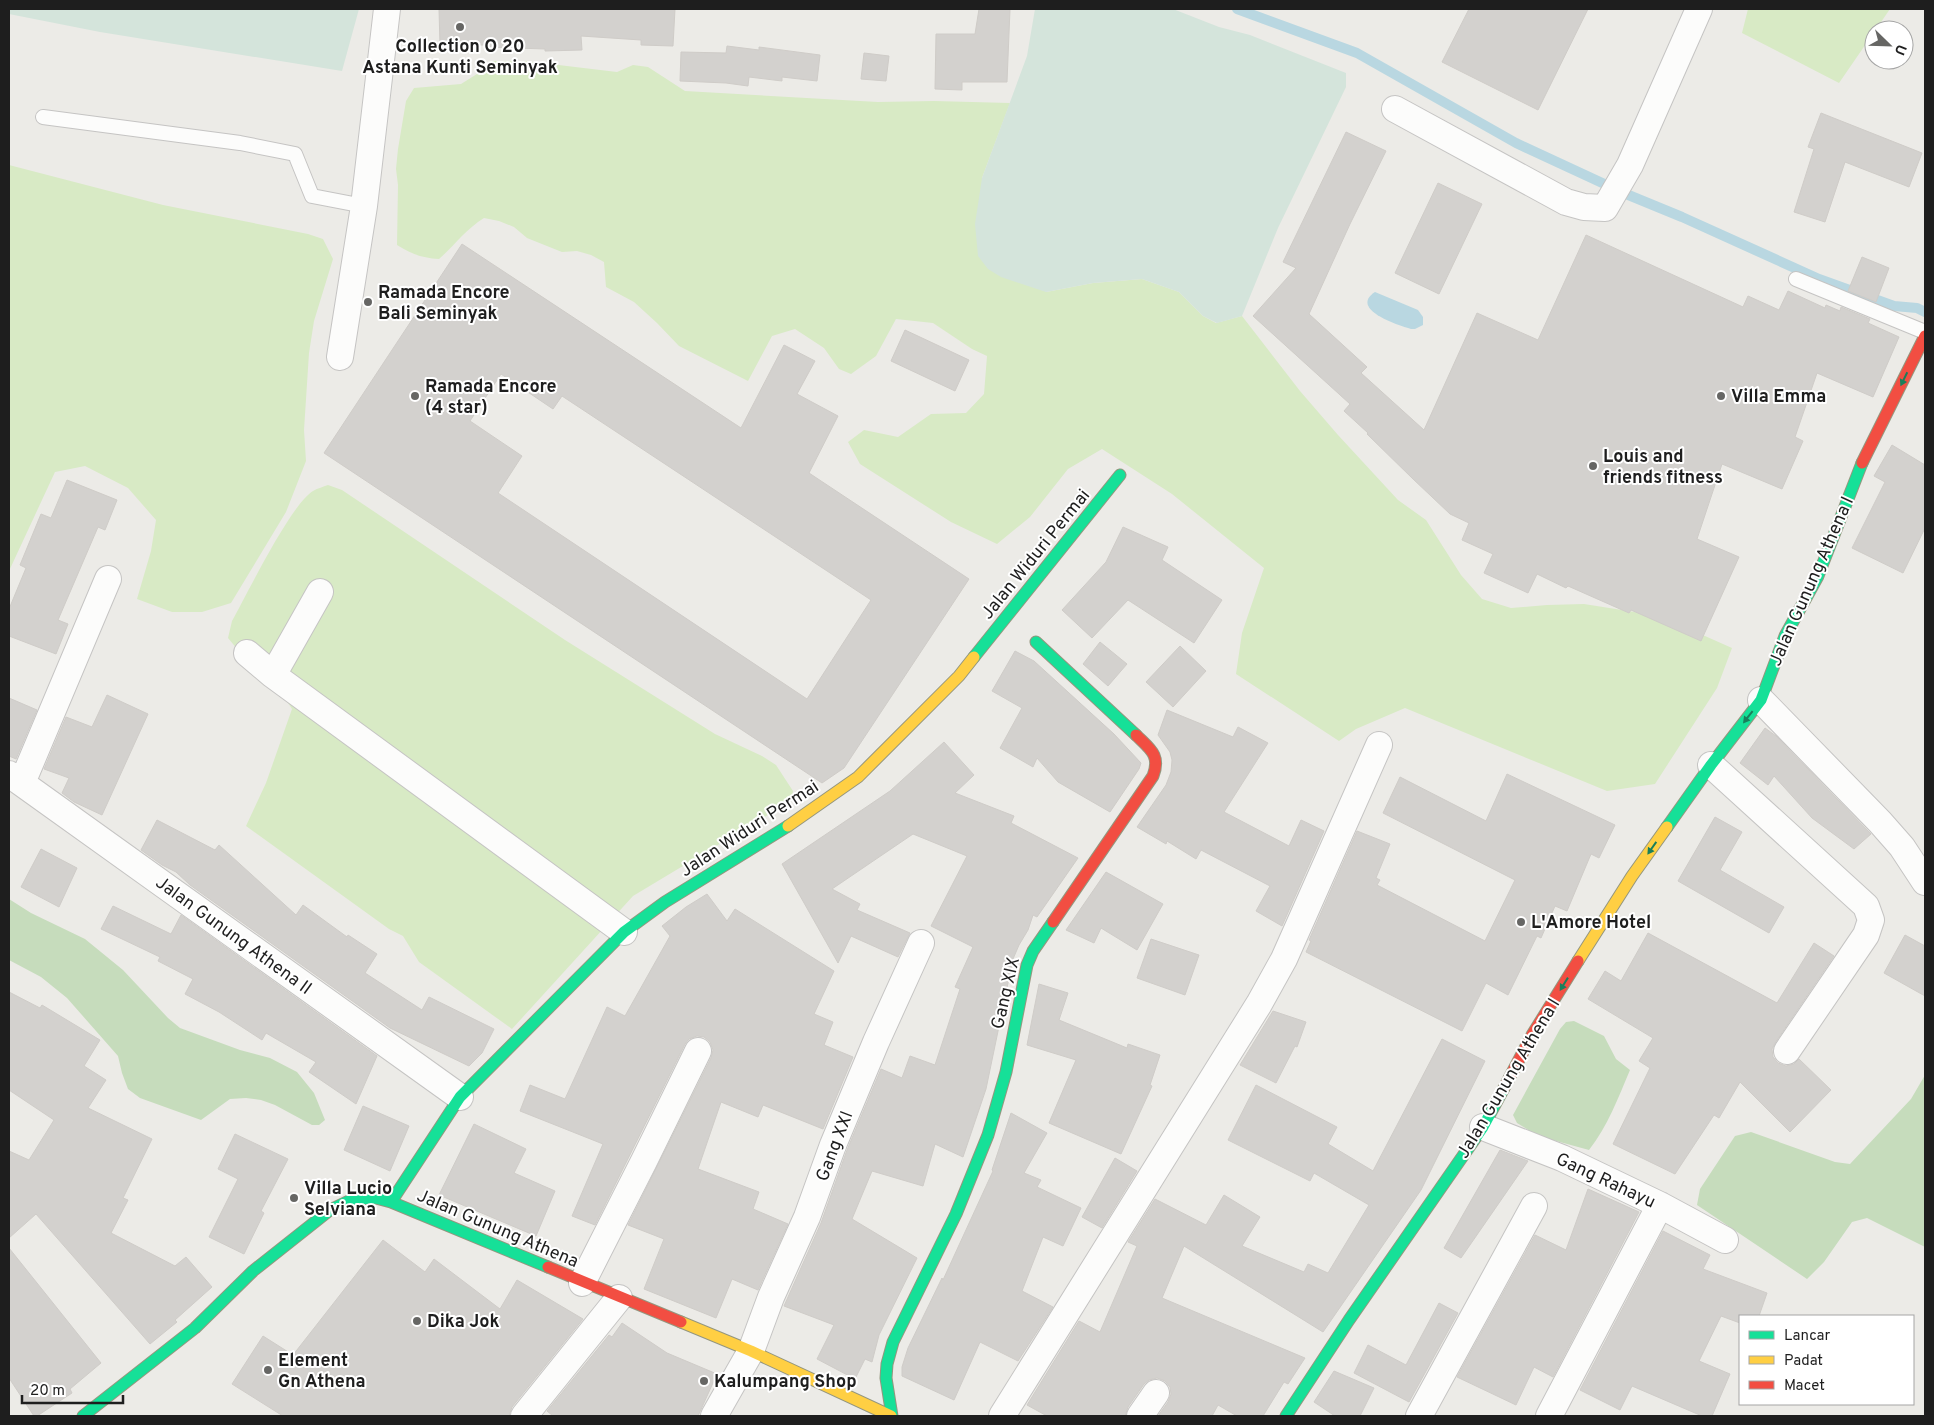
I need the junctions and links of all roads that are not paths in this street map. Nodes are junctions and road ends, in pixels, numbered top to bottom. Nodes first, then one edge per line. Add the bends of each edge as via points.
1 (387, 9) edge
2 (1699, 9) edge
3 (1396, 109) dead end
4 (43, 118) dead end
5 (364, 206) junction
6 (1796, 279) dead end
7 (1925, 332) edge
8 (1925, 336) edge
9 (340, 357) dead end
10 (1120, 475) dead end
11 (108, 580) dead end
12 (320, 592) dead end
13 (1036, 642) dead end
14 (247, 653) dead end
15 (273, 675) junction
16 (1761, 700) junction
17 (1379, 745) dead end
18 (1711, 765) junction
19 (15, 778) edge
20 (1925, 882) edge
21 (624, 932) junction
22 (921, 943) dead end
23 (698, 1051) dead end
24 (1787, 1051) dead end
25 (460, 1097) junction
26 (1483, 1127) junction
27 (391, 1202) junction
28 (1660, 1205) junction
29 (1534, 1206) dead end
30 (1725, 1240) dead end
31 (582, 1282) junction
32 (620, 1298) junction
33 (751, 1351) junction
34 (1156, 1393) dead end
35 (82, 1416) edge
36 (524, 1416) edge
37 (714, 1416) edge
38 (892, 1416) edge
39 (1002, 1416) edge
40 (1140, 1416) edge
41 (1286, 1416) edge
42 (1420, 1416) edge
43 (1549, 1416) edge

1 - 5 street
2 - 3 street via 1630,165 1605,208 1566,202
4 - 5 lane via 240,143 296,154 312,196
5 - 9 street
6 - 7 lane
8 -> 16 street, Jalan Gunung Athena I via 1861,465 1818,576 1785,636
10 - 21 street, Jalan Widuri Permai via 959,676 858,777 804,816 665,902
11 - 19 street
12 - 15 street
13 - 38 street, Gang XIX via 1125,723 1157,758 1157,767 1033,951 1027,965 989,1134 967,1190 893,1342 886,1378
14 - 15 street
15 - 21 street
16 -> 18 street, Jalan Gunung Athena I
16 - 20 street via 1880,822 1902,847
17 - 39 street via 1284,959 1259,1004
18 - 24 street via 1866,906 1871,920 1866,935
18 -> 26 street, Jalan Gunung Athena I via 1632,876 1532,1035
19 - 25 street, Jalan Gunung Athena II
21 - 25 street, Jalan Widuri Permai
22 - 33 street, Gang XXI via 833,1145
23 - 31 street
25 - 27 street, Jalan Widuri Permai
26 - 28 street, Gang Rahayu via 1562,1158
26 - 41 street, Jalan Gunung Athena I
27 - 31 street, Jalan Gunung Athena
27 - 35 street, Jalan Gunung Athena via 376,1198 353,1199 330,1210 253,1271 195,1328
28 - 30 street, Gang Rahayu
28 - 43 street
29 - 42 street
31 - 32 street, Jalan Gunung Athena
32 - 33 street, Jalan Gunung Athena
32 - 36 street
33 - 37 street, Gang XXI
33 - 38 street, Jalan Gunung Athena
34 - 40 street

